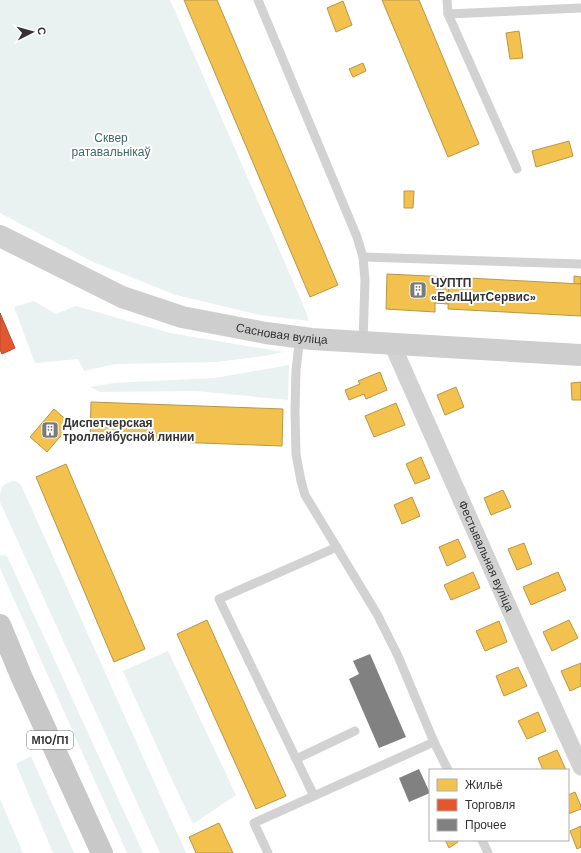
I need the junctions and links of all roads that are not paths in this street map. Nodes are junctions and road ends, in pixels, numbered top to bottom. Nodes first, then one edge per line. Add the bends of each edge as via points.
1 (258, 0) edge
2 (447, 0) edge
3 (581, 8) edge
4 (448, 14) junction
5 (517, 169) dead end
6 (0, 236) edge
7 (363, 257) junction
8 (581, 264) edge
9 (300, 337) junction
10 (363, 342) junction
11 (392, 344) junction
12 (581, 356) edge
13 (337, 547) junction
14 (0, 625) edge
15 (355, 731) dead end
16 (434, 742) junction
17 (296, 759) junction
18 (581, 767) edge
19 (448, 769) edge
20 (314, 796) junction
21 (482, 841) edge
22 (102, 853) edge
23 (268, 853) edge
24 (488, 853) edge

1 - 7 lane via 357,237
2 - 4 lane
3 - 4 lane
4 - 5 lane
6 - 9 main road, Сасновая вуліца via 130,300 182,317
7 - 8 lane
7 - 10 lane
9 - 10 main road, Сасновая вуліца
9 - 13 lane via 296,370 296,454 305,495
10 - 11 main road, Сасновая вуліца
11 - 12 main road, Сасновая вуліца
11 - 18 street, Фестывальная вуліца
13 - 16 lane via 377,614 398,656
13 - 17 lane via 219,599
14 - 22 main road, М10/П1
15 - 17 lane
16 - 19 lane
16 - 20 lane
17 - 20 lane
20 - 23 lane via 254,823
21 - 24 lane

